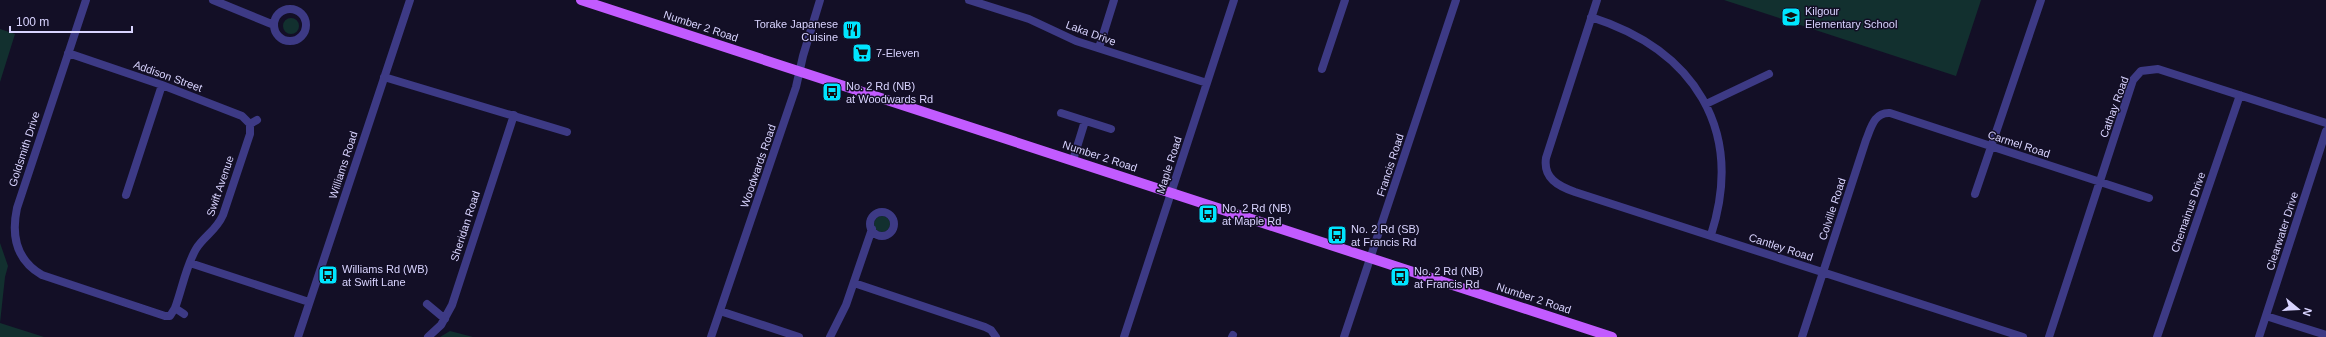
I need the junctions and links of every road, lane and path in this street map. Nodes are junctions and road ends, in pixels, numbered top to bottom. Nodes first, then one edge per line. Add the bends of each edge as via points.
1 (86, 0) edge
2 (213, 0) edge
3 (410, 0) edge
4 (580, 0) edge
5 (820, 0) edge
6 (970, 0) edge
7 (1114, 0) edge
8 (1234, 0) edge
9 (1345, 0) edge
10 (1456, 0) edge
11 (1597, 0) edge
12 (2041, 0) edge
13 (1591, 17) junction
14 (274, 25) dead end
15 (1099, 48) junction
16 (68, 53) junction
17 (1322, 69) dead end
18 (800, 71) junction
19 (1769, 74) dead end
20 (384, 77) junction
21 (1207, 83) junction
22 (162, 85) junction
23 (2240, 95) junction
24 (1706, 104) junction
25 (1061, 113) dead end
26 (1881, 114) joint
27 (514, 115) junction
28 (1085, 121) junction
29 (254, 122) joint
30 (2326, 124) edge
31 (1111, 129) dead end
32 (2326, 131) edge
33 (567, 132) dead end
34 (1992, 146) junction
35 (1073, 160) junction
36 (2099, 182) junction
37 (1172, 192) junction
38 (1975, 194) dead end
39 (126, 195) dead end
40 (2149, 198) dead end
41 (872, 228) dead end
42 (1711, 235) junction
43 (1371, 257) junction
44 (190, 263) junction
45 (1823, 272) junction
46 (854, 283) junction
47 (309, 302) junction
48 (427, 304) dead end
49 (175, 308) junction
50 (720, 311) junction
51 (184, 314) dead end
52 (2266, 316) junction
53 (445, 319) junction
54 (2326, 335) edge
55 (998, 336) edge
56 (298, 337) edge
57 (428, 337) edge
58 (711, 337) edge
59 (799, 337) edge
60 (830, 337) edge
61 (1124, 337) edge
62 (1344, 337) edge
63 (1612, 337) edge
64 (1802, 337) edge
65 (2023, 337) edge
66 (2049, 337) edge
67 (2156, 337) edge
68 (2259, 337) edge

1 - 16 street, Goldsmith Drive
2 - 14 street
3 - 20 street, Williams Road
4 - 18 main road, Number 2 Road
5 - 18 street, Woodwards Road
6 - 15 street, Laka Drive via 1029,19 1076,41
7 - 15 street
8 - 21 street, Maple Road
9 - 17 street
10 - 43 street, Francis Road
11 - 13 street
12 - 34 street
13 - 24 street via 1626,30 1661,50 1684,72
13 - 42 street, Cantley Road via 1545,162 1548,175 1561,187
15 - 21 street, Laka Drive
16 - 22 street, Addison Street
16 - 49 street, Goldsmith Drive via 17,208 13,230 19,252 32,270 53,279 166,316 170,316
18 - 35 main road, Number 2 Road
18 - 50 street, Woodwards Road
19 - 24 street
20 - 27 street
20 - 47 street, Williams Road
21 - 37 street, Maple Road
22 - 29 street, Addison Street
22 - 39 street
23 - 30 street, Cathay Road
23 - 36 street, Cathay Road via 2158,69 2141,71 2133,80
23 - 67 street, Chemainus Drive
24 - 42 street via 1718,143 1721,164 1720,196
25 - 28 street
26 - 34 street, Carmel Road via 1890,113
26 - 45 street, Colville Road via 1868,135
27 - 33 street
27 - 53 street, Sheridan Road
28 - 31 street
28 - 35 street
29 - 44 street, Swift Avenue via 223,215 217,227 198,246
32 - 52 street, Clearwater Drive
34 - 36 street, Carmel Road
34 - 38 street
35 - 37 main road, Number 2 Road
36 - 40 street, Carmel Road
36 - 66 street, Cathay Road
37 - 43 main road, Number 2 Road
37 - 61 street, Maple Road
41 - 46 street
42 - 45 street, Cantley Road
43 - 62 street, Francis Road
43 - 63 main road, Number 2 Road
44 - 47 street
44 - 49 street, Swift Avenue
45 - 64 street, Colville Road
45 - 65 street, Cantley Road
46 - 55 street via 988,329
46 - 60 street
47 - 56 street, Williams Road
48 - 53 street
49 - 51 street
50 - 58 street, Woodwards Road
50 - 59 street
52 - 54 street
52 - 68 street, Clearwater Drive
53 - 57 street, Sheridan Road

